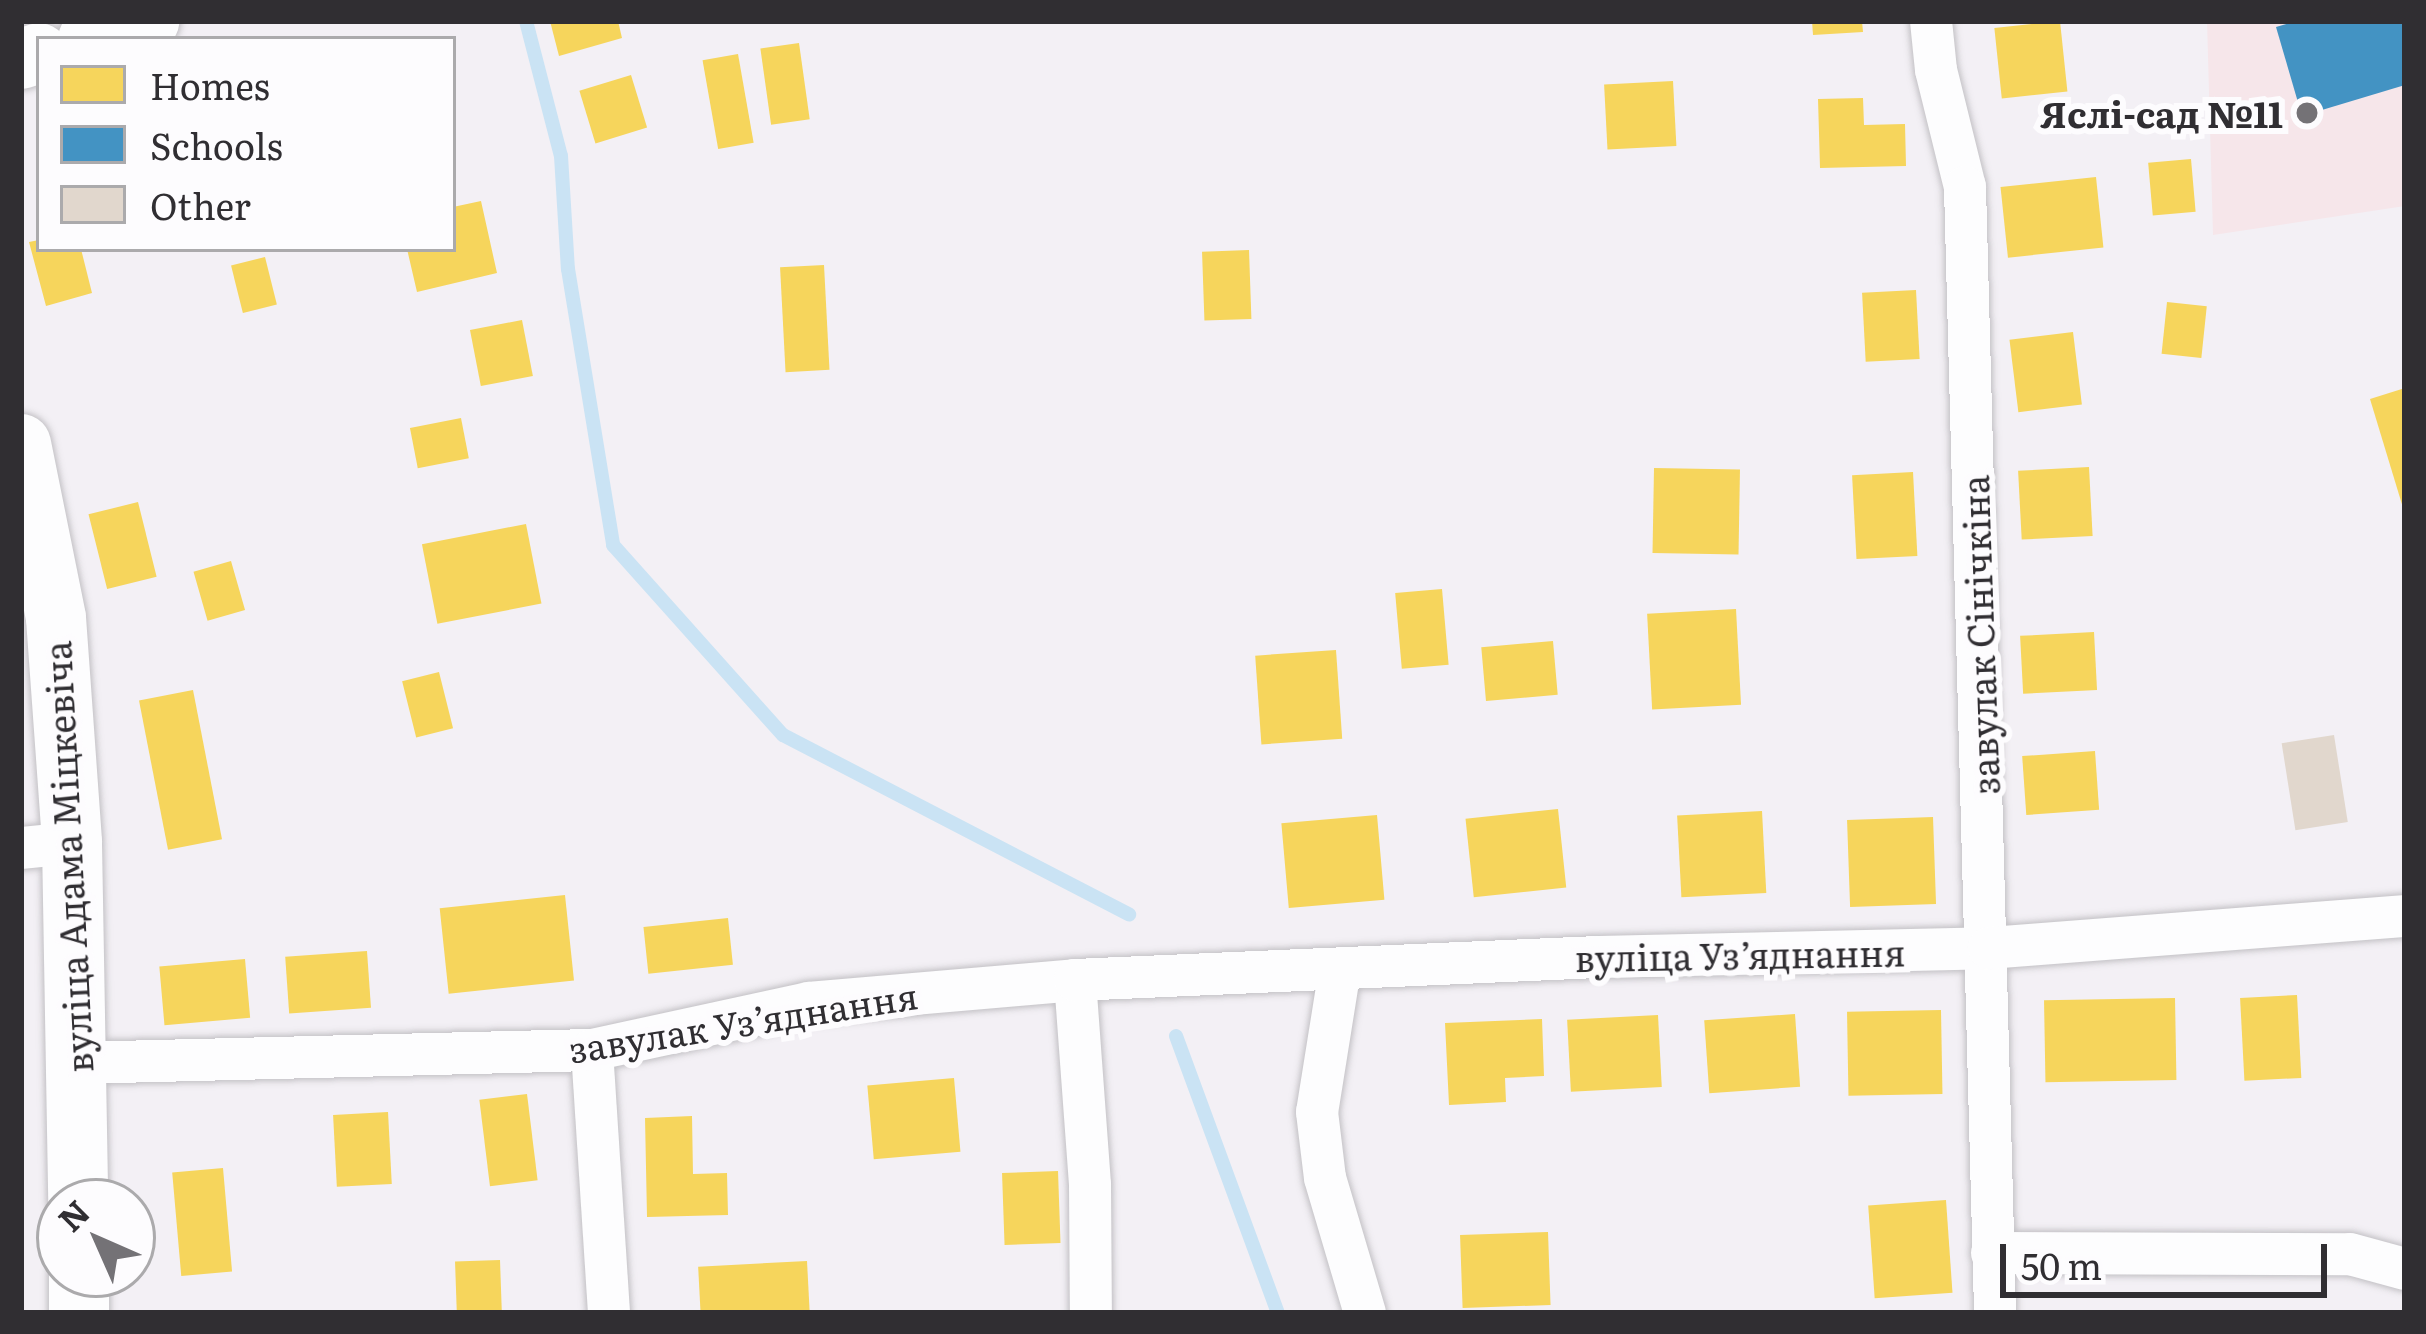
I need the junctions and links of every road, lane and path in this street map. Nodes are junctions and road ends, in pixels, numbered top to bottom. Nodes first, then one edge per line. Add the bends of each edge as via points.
1 (149, 21) edge
2 (1931, 21) edge
3 (98, 36) edge
4 (21, 444) edge
5 (47, 846) edge
6 (2405, 916) edge
7 (1989, 948) junction
8 (1340, 969) junction
9 (1075, 980) junction
10 (592, 1050) junction
11 (77, 1064) junction
12 (78, 1178) edge
13 (1992, 1253) junction
14 (2405, 1269) edge
15 (609, 1313) edge
16 (1091, 1313) edge
17 (1365, 1313) edge
18 (1995, 1313) edge

1 - 3 street
2 - 7 street, завулак Сінічкіна via 1965,187
4 - 5 street, вуліца Адама Міцкевіча via 56,618
5 - 11 street, вуліца Адама Міцкевіча
6 - 7 street, вуліца Узʼяднання
7 - 8 street, вуліца Узʼяднання
7 - 13 street, завулак Сінічкіна
8 - 9 street, вуліца Узʼяднання
8 - 17 street via 1317,1112 1325,1178
9 - 10 street, завулак Узʼяднання via 809,1003
9 - 16 street
10 - 11 street, завулак Узʼяднання
10 - 15 street
11 - 12 street, вуліца Адама Міцкевіча
13 - 14 street via 2350,1254
13 - 18 street, завулак Сінічкіна

